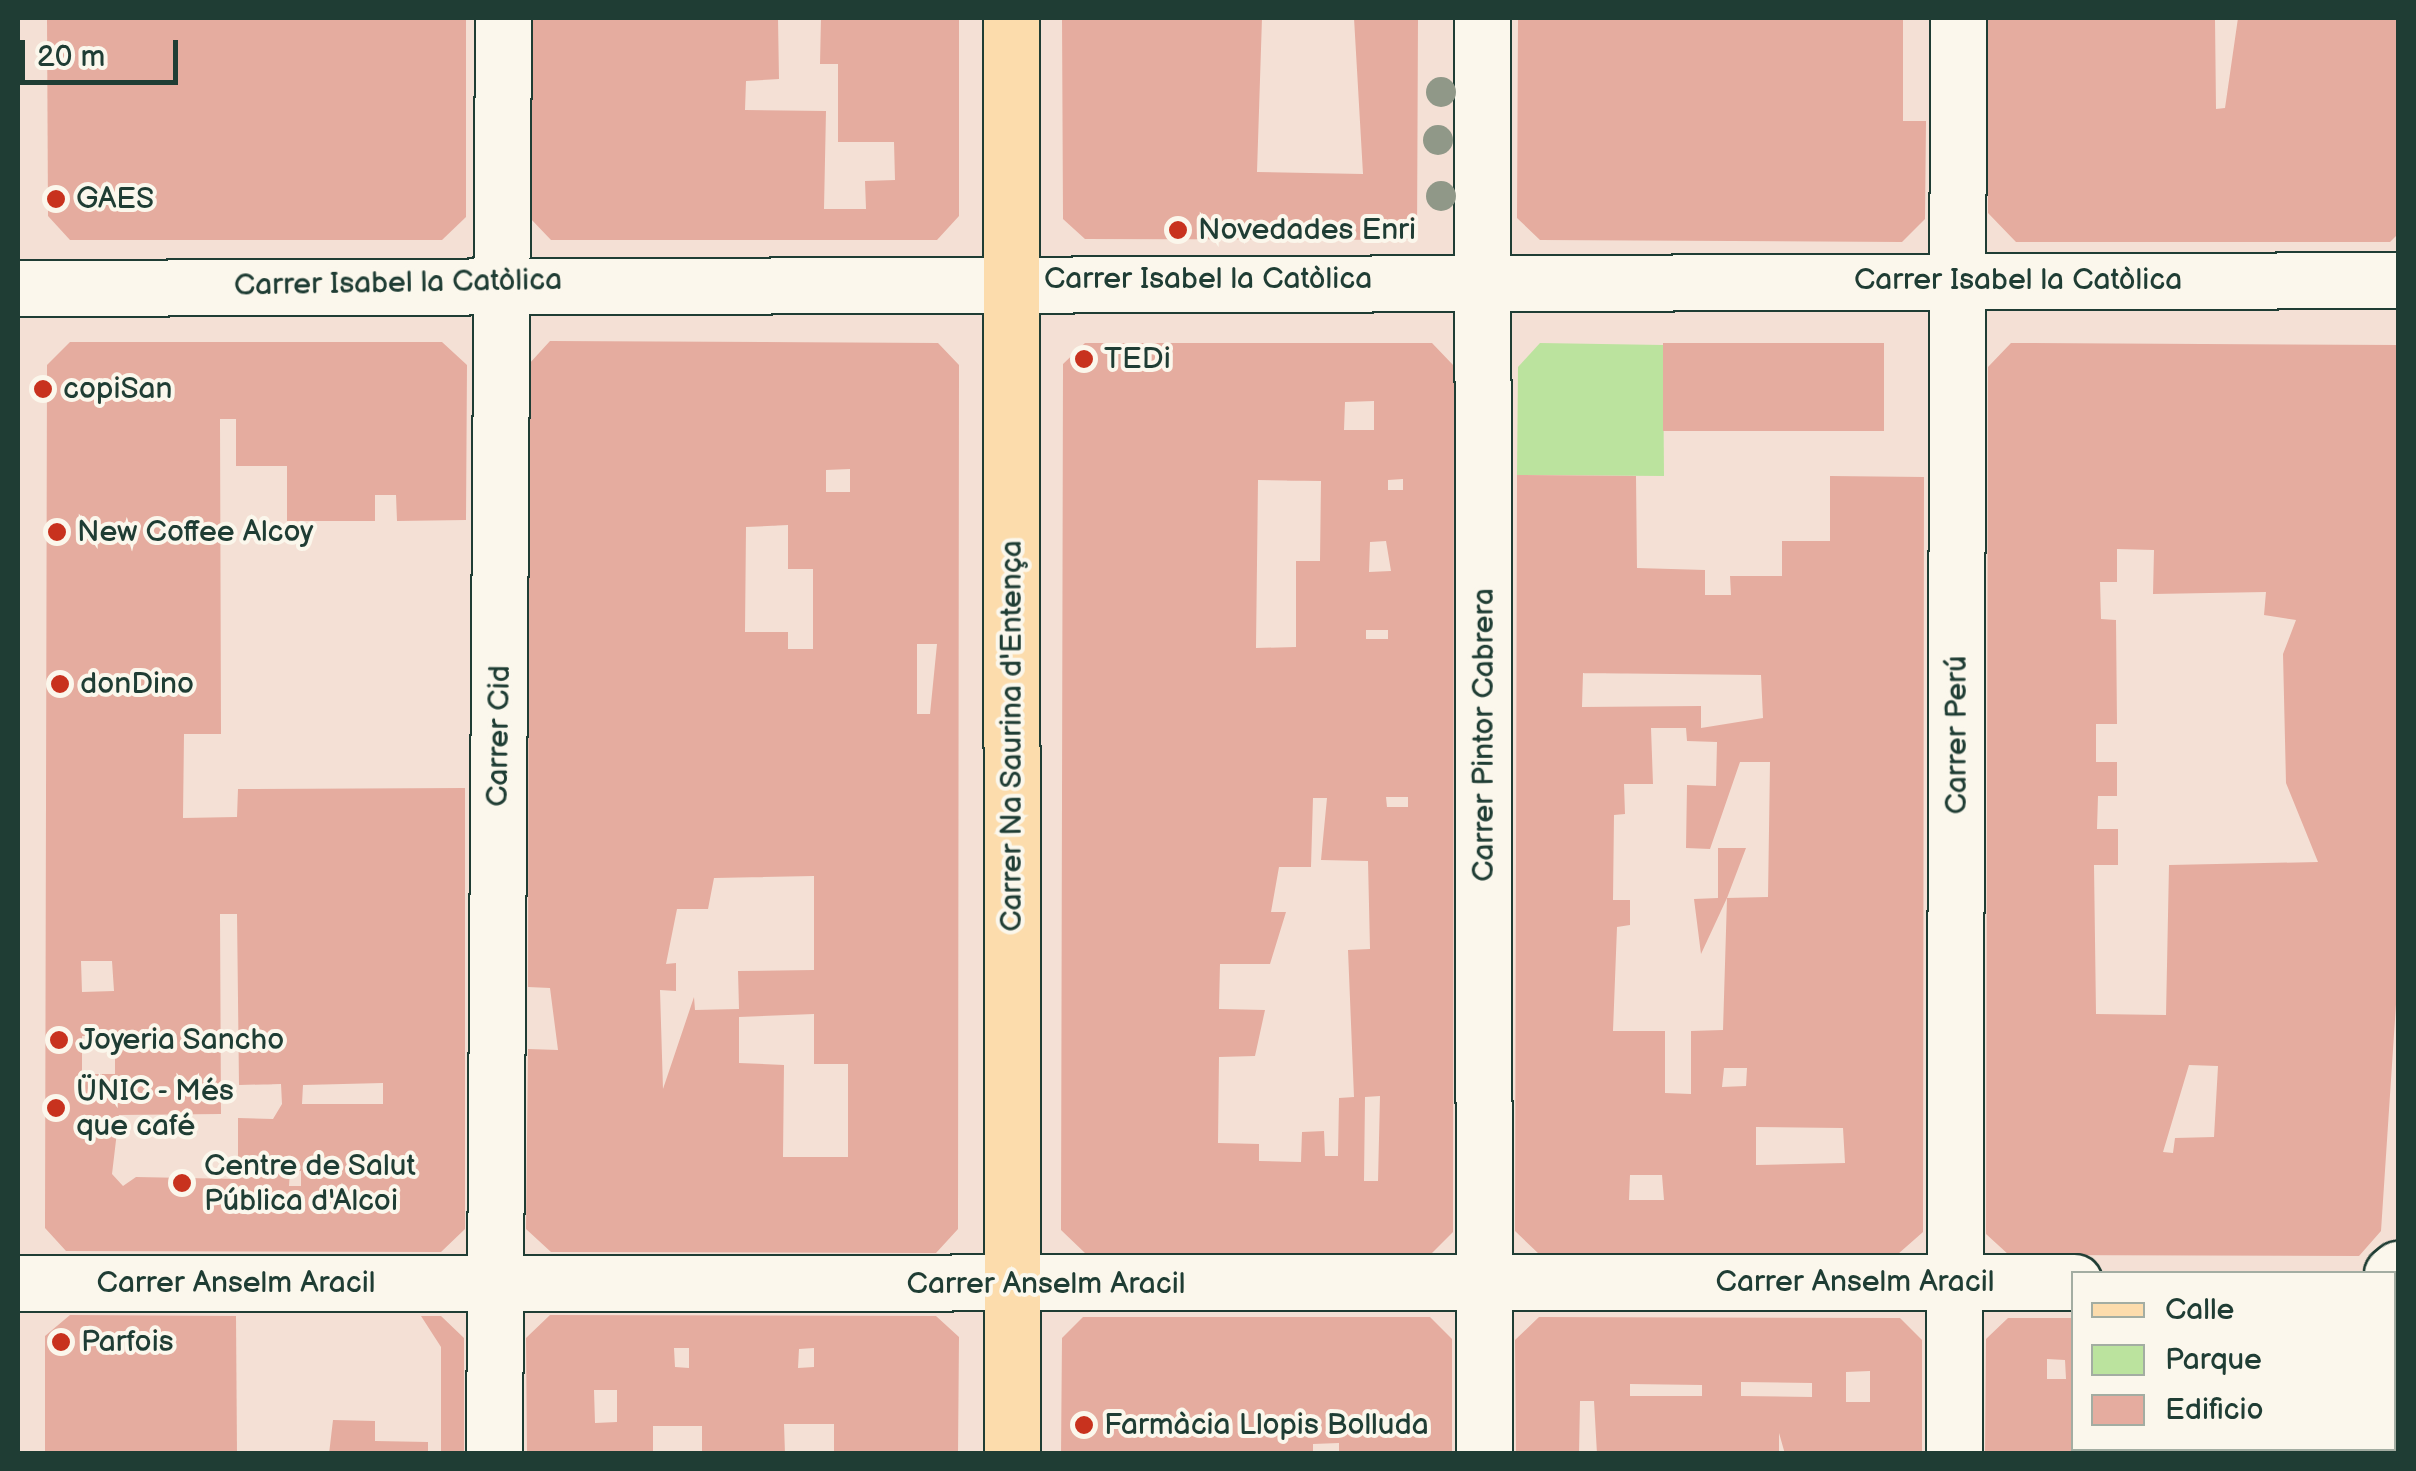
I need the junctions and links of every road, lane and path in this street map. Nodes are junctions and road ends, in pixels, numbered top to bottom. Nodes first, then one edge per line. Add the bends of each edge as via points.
1 (503, 18) edge
2 (1011, 18) edge
3 (1482, 18) edge
4 (1958, 18) edge
5 (1011, 278) junction
6 (1485, 280) junction
7 (2398, 280) edge
8 (503, 281) junction
9 (1958, 281) junction
10 (18, 288) edge
11 (1955, 1282) junction
12 (2071, 1282) edge
13 (18, 1283) edge
14 (493, 1283) junction
15 (1485, 1284) junction
16 (1013, 1285) junction
17 (494, 1454) edge
18 (1012, 1454) edge
19 (1484, 1454) edge
20 (1954, 1454) edge

1 - 8 street, Carrer Cid
2 - 5 main road, Carrer Na Saurina d'Entença
3 - 6 street, Carrer Pintor Cabrera
4 - 9 street, Carrer Perú
5 - 6 street, Carrer Isabel la Catòlica
5 - 8 street, Carrer Isabel la Catòlica
5 - 16 main road, Carrer Na Saurina d'Entença
6 - 9 street, Carrer Isabel la Catòlica
6 - 15 street, Carrer Pintor Cabrera
7 - 9 street, Carrer Isabel la Catòlica
8 - 10 street, Carrer Isabel la Catòlica
8 - 14 street, Carrer Cid
9 - 11 street, Carrer Perú
11 - 12 street, Carrer Anselm Aracil
11 - 15 street, Carrer Anselm Aracil
11 - 20 street, Carrer Perú
13 - 14 street, Carrer Anselm Aracil
14 - 16 street, Carrer Anselm Aracil
14 - 17 street, Carrer Cid
15 - 16 street, Carrer Anselm Aracil
15 - 19 street, Carrer Pintor Cabrera
16 - 18 main road, Carrer Na Saurina d'Entença

